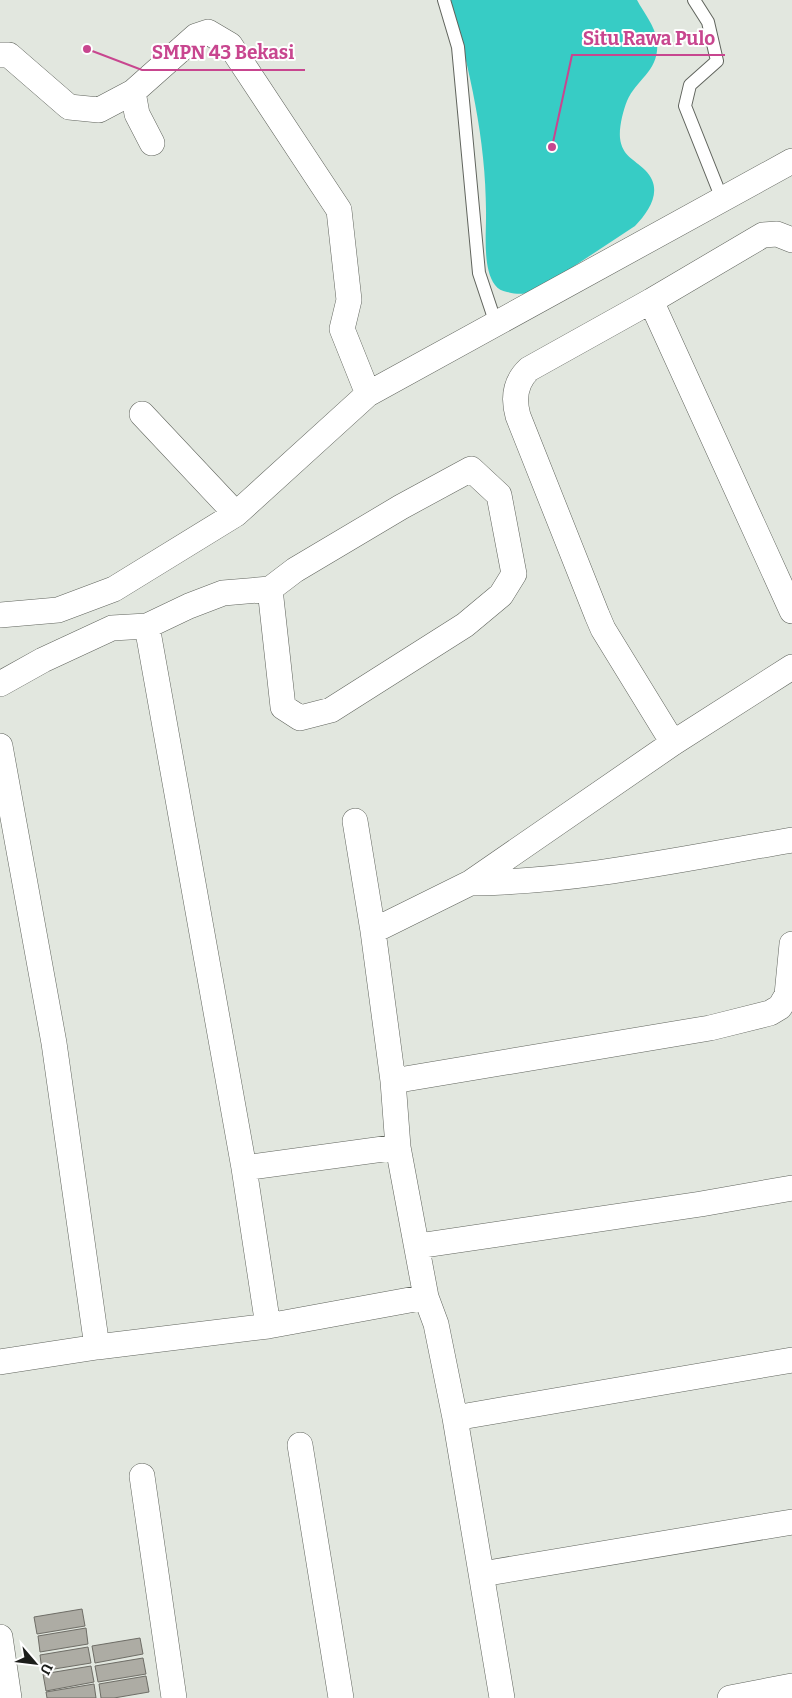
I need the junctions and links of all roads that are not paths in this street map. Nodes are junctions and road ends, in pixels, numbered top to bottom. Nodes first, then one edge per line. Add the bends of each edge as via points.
1 (444, 0) edge
2 (694, 0) edge
3 (0, 55) edge
4 (133, 92) junction
5 (152, 143) dead end
6 (792, 161) edge
7 (722, 200) junction
8 (788, 238) edge
9 (651, 302) junction
10 (496, 324) junction
11 (368, 394) junction
12 (142, 414) dead end
13 (236, 514) junction
14 (270, 589) junction
15 (792, 611) edge
16 (0, 615) edge
17 (147, 626) junction
18 (792, 667) edge
19 (0, 684) edge
20 (673, 743) junction
21 (0, 746) edge
22 (355, 821) dead end
23 (792, 840) edge
24 (470, 883) junction
25 (373, 931) junction
26 (792, 944) edge
27 (393, 1081) junction
28 (398, 1147) junction
29 (244, 1168) junction
30 (792, 1188) edge
31 (418, 1246) junction
32 (426, 1297) junction
33 (268, 1326) junction
34 (96, 1347) junction
35 (792, 1360) edge
36 (0, 1362) edge
37 (455, 1418) junction
38 (300, 1445) dead end
39 (142, 1476) dead end
40 (792, 1522) edge
41 (482, 1574) junction
42 (0, 1637) edge
43 (792, 1686) edge
44 (9, 1698) edge
45 (174, 1698) edge
46 (341, 1698) edge
47 (502, 1698) edge
48 (730, 1698) edge

1 - 10 lane via 458,47 479,273
2 - 7 lane via 708,22 717,61 690,85 685,106
3 - 4 street via 9,55 69,106 100,110
4 - 5 street via 137,114
4 - 11 street via 196,36 208,32 230,45 339,210 349,300 342,329
6 - 7 street
7 - 10 street
8 - 9 street via 763,235
9 - 15 street
9 - 20 street via 529,369 517,385 515,403 603,629
10 - 11 street
11 - 13 street
12 - 13 street
13 - 16 street via 114,589 58,610
14 - 14 street via 295,570 471,469 499,495 514,574 501,595 465,625 331,710 300,718 283,707
14 - 17 street via 223,593
17 - 19 street via 112,628
17 - 29 street
18 - 20 street
20 - 24 street
21 - 34 street via 54,1043
22 - 25 street
23 - 24 street via 629,868 508,882
24 - 25 street
25 - 27 street
26 - 27 street via 787,995 780,1007 770,1013 710,1028
27 - 28 street
28 - 29 street
28 - 31 street
29 - 33 street
30 - 31 street
31 - 32 street
32 - 33 street
32 - 37 street via 436,1324
33 - 34 street
34 - 36 street
35 - 37 street
37 - 41 street
38 - 46 street
39 - 45 street
40 - 41 street
41 - 47 street
42 - 44 street
43 - 48 street

